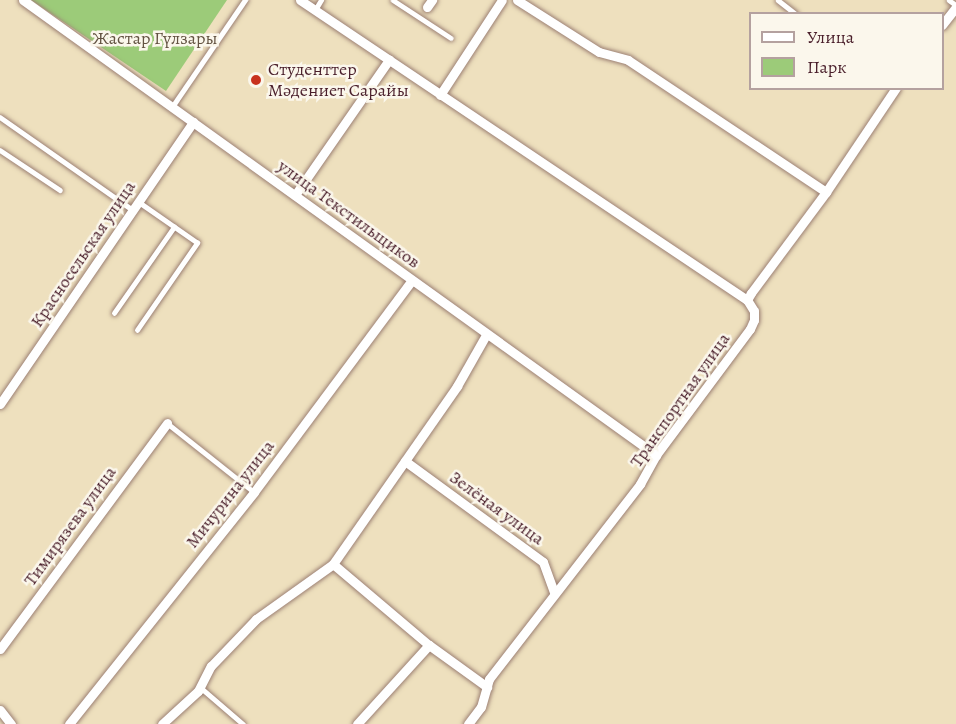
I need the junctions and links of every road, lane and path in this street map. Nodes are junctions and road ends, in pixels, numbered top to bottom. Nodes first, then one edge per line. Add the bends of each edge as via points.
1 (23, 0) edge
2 (245, 0) edge
3 (300, 0) edge
4 (321, 0) edge
5 (393, 0) edge
6 (502, 0) edge
7 (517, 0) edge
8 (778, 0) edge
9 (950, 0) edge
10 (956, 6) edge
11 (315, 10) junction
12 (793, 12) edge
13 (944, 22) edge
14 (451, 38) dead end
15 (389, 60) junction
16 (895, 90) edge
17 (440, 95) junction
18 (172, 107) junction
19 (0, 117) edge
20 (193, 122) junction
21 (0, 150) edge
22 (60, 190) dead end
23 (826, 192) junction
24 (295, 195) junction
25 (136, 206) junction
26 (174, 227) junction
27 (412, 280) junction
28 (747, 300) junction
29 (114, 313) dead end
30 (137, 330) dead end
31 (486, 335) junction
32 (0, 404) edge
33 (167, 423) joint
34 (656, 455) junction
35 (405, 461) junction
36 (254, 492) junction
37 (333, 564) junction
38 (554, 593) junction
39 (429, 645) junction
40 (0, 649) edge
41 (200, 687) junction
42 (487, 687) junction
43 (0, 710) edge
44 (10, 724) edge
45 (69, 724) edge
46 (162, 724) edge
47 (243, 724) edge
48 (357, 724) edge
49 (468, 724) edge

1 - 18 street, улица Текстильщиков
2 - 18 lane
3 - 11 street
4 - 11 lane
5 - 14 lane
6 - 17 street
7 - 23 street via 599,52 628,60
8 - 12 lane
9 - 10 lane
10 - 13 street
11 - 15 street
15 - 17 street
15 - 24 street
16 - 23 street
17 - 28 street
18 - 20 street, улица Текстильщиков
19 - 25 lane
20 - 24 street, улица Текстильщиков
20 - 25 street, Красносельская улица
21 - 22 lane
23 - 28 street
24 - 27 street, улица Текстильщиков
25 - 26 lane
25 - 32 street, Красносельская улица
26 - 29 lane
26 - 30 lane via 197,243
27 - 31 street, улица Текстильщиков
27 - 36 street, Мичурина улица
28 - 34 street, Транспортная улица via 754,310 750,329
31 - 34 street, улица Текстильщиков
31 - 35 street
33 - 36 lane
33 - 40 street, Тимирязева улица
34 - 38 street, Транспортная улица via 640,484
35 - 37 street
35 - 38 street, Зелёная улица via 543,562
36 - 45 street, Мичурина улица
37 - 39 street
37 - 41 street via 256,619 211,666
38 - 42 street, Транспортная улица
39 - 42 street
39 - 48 street
41 - 46 street
41 - 47 lane
42 - 49 street, Транспортная улица via 481,707
43 - 44 street

